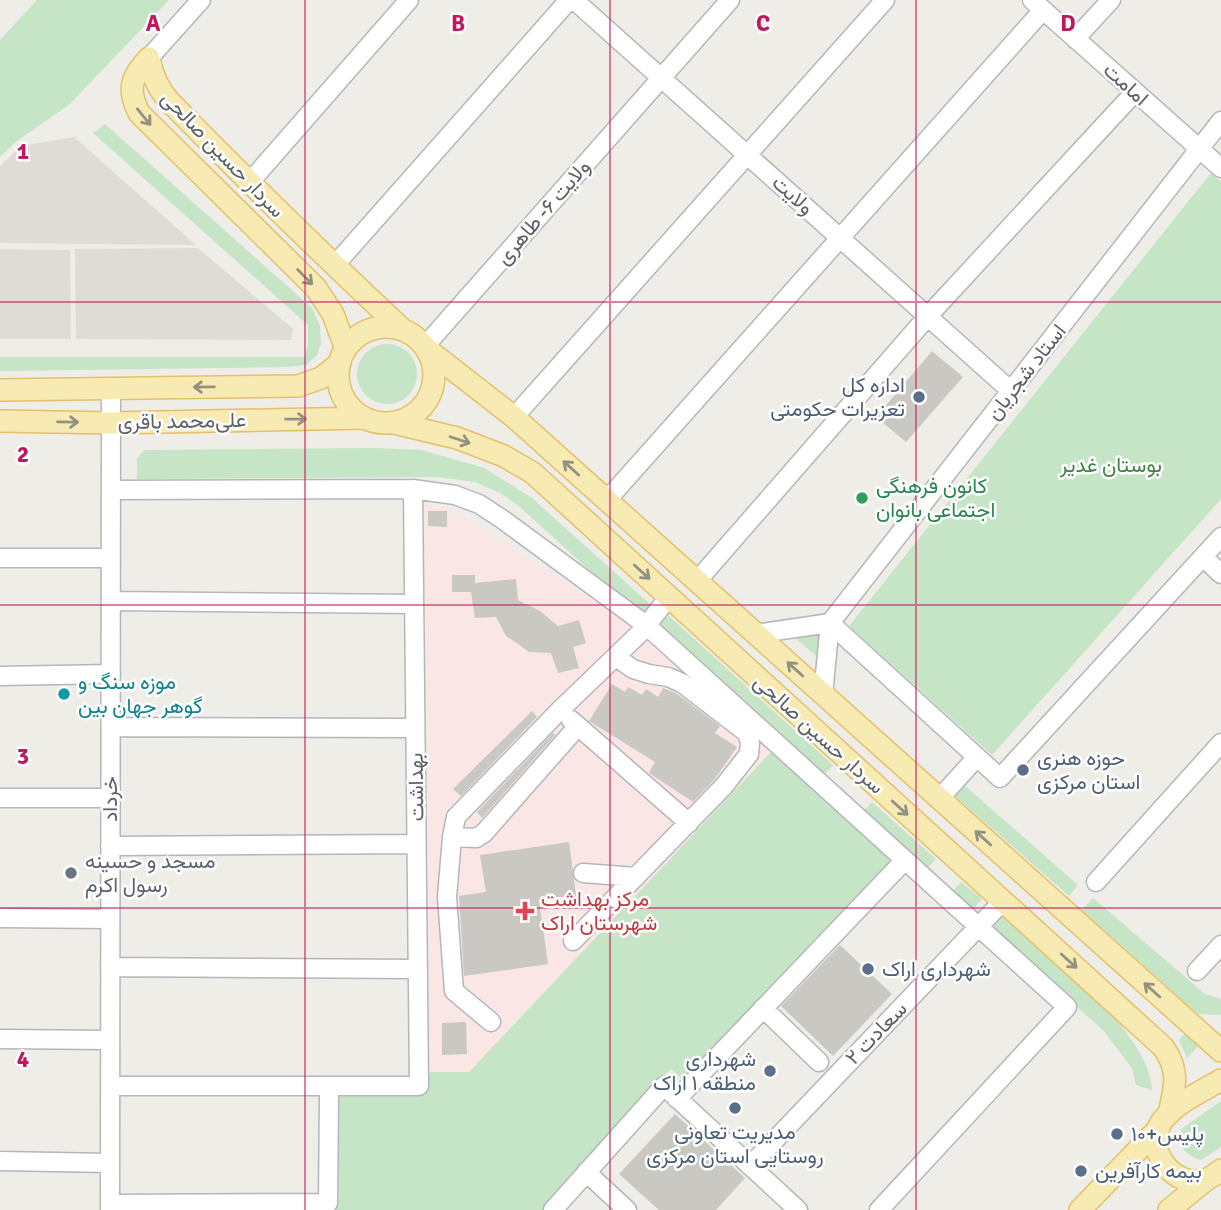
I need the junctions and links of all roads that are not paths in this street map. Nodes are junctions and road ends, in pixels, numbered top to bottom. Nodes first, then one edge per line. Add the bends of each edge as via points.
1 (201, 0) edge
2 (408, 0) edge
3 (572, 0) edge
4 (730, 0) edge
5 (885, 0) edge
6 (1111, 0) edge
7 (1037, 5) edge
8 (1075, 39) junction
9 (149, 58) junction
10 (661, 78) junction
11 (1135, 92) junction
12 (1221, 121) edge
13 (1200, 149) junction
14 (748, 155) junction
15 (1221, 168) edge
16 (249, 183) junction
17 (839, 237) junction
18 (334, 266) junction
19 (928, 316) junction
20 (403, 330) junction
21 (426, 348) junction
22 (343, 356) junction
23 (111, 388) junction
24 (0, 390) edge
25 (1011, 391) junction
26 (513, 417) junction
27 (363, 418) junction
28 (0, 421) edge
29 (111, 423) junction
30 (394, 423) junction
31 (413, 489) junction
32 (111, 490) junction
33 (607, 500) junction
34 (1221, 537) edge
35 (1203, 557) junction
36 (0, 558) edge
37 (111, 558) junction
38 (1221, 574) edge
39 (697, 581) junction
40 (669, 597) junction
41 (111, 601) junction
42 (414, 604) junction
43 (830, 623) junction
44 (646, 625) junction
45 (755, 634) junction
46 (616, 657) junction
47 (111, 674) junction
48 (0, 676) edge
49 (823, 695) junction
50 (560, 710) junction
51 (578, 726) junction
52 (111, 727) junction
53 (415, 728) junction
54 (1221, 743) edge
55 (977, 757) junction
56 (0, 798) edge
57 (110, 798) junction
58 (939, 799) junction
59 (689, 823) junction
60 (452, 837) junction
61 (416, 844) junction
62 (110, 846) junction
63 (904, 861) junction
64 (583, 873) dead end
65 (636, 877) junction
66 (1096, 882) dead end
67 (1003, 901) junction
68 (0, 918) edge
69 (110, 919) junction
70 (977, 928) junction
71 (573, 941) dead end
72 (1221, 944) edge
73 (110, 967) junction
74 (418, 969) junction
75 (1197, 971) dead end
76 (763, 1009) junction
77 (1176, 1011) junction
78 (491, 1022) dead end
79 (1149, 1034) junction
80 (0, 1039) edge
81 (110, 1040) junction
82 (1221, 1051) edge
83 (819, 1062) dead end
84 (1221, 1080) edge
85 (110, 1086) junction
86 (329, 1096) dead end
87 (677, 1099) junction
88 (1164, 1121) junction
89 (0, 1161) edge
90 (110, 1163) junction
91 (750, 1166) junction
92 (586, 1172) junction
93 (1214, 1175) edge
94 (110, 1207) edge
95 (553, 1210) edge
96 (627, 1210) edge
97 (798, 1210) edge
98 (879, 1210) edge
99 (1080, 1210) edge
100 (1169, 1210) edge

1 - 9 street
2 - 16 street
3 - 10 street, ولایت
3 - 18 street
4 - 10 street, ولایت ۶- طاهری
5 - 14 street
6 - 8 street
7 - 8 street, امامت
7 - 17 street
8 - 11 street, امامت
9 - 16 main road, سردار حسین صالحی via 163,94
9 -> 22 main road, سردار حسین صالحی via 131,87 139,113 316,288 333,314
10 - 14 street, ولایت
10 - 21 street, ولایت ۶- طاهری
11 - 13 street, امامت
11 - 19 street
12 - 13 street, استاد شجریان
13 - 15 street, امامت
13 - 25 street, استاد شجریان
14 - 17 street, ولایت
14 - 26 street
16 - 18 main road, سردار حسین صالحی
17 - 19 street, ولایت
17 - 33 street
18 - 20 main road, سردار حسین صالحی
19 - 25 street, ولایت
19 - 39 street
20 - 21 main road
20 - 22 main road via 391,327 366,332
21 - 26 main road, سردار حسین صالحی
21 - 30 main road via 434,365 430,396 409,418
22 -> 23 main road, علی‌محمد باقری via 321,378 298,386
22 - 27 main road via 338,379 342,394
23 - 24 main road, علی‌محمد باقری
23 - 29 street, خرداد
25 - 43 street, استاد شجریان
33 -> 26 main road, سردار حسین صالحی
29 -> 27 main road, علی‌محمد باقری
27 - 30 main road
28 -> 29 main road, علی‌محمد باقری
29 - 32 street, خرداد
30 -> 40 main road, سردار حسین صالحی via 457,438 533,473
31 - 32 street
31 - 42 street, بهداشت
31 - 44 street via 479,504
32 - 37 street, خرداد
33 - 39 main road, سردار حسین صالحی
34 - 35 street
35 - 38 street
35 - 55 street via 1000,778
36 - 37 street
37 - 41 street, خرداد
39 - 45 main road, سردار حسین صالحی
40 - 44 street
40 -> 67 main road, سردار حسین صالحی
41 - 42 street
41 - 47 street, خرداد
42 - 53 street, بهداشت
43 - 45 street
43 - 49 street
43 - 55 street
44 - 46 street
44 - 63 street
49 -> 45 main road, سردار حسین صالحی
46 - 50 street
46 - 59 street via 634,669 682,683 747,733 749,754
47 - 48 street
47 - 52 street, خرداد
49 - 58 main road, سردار حسین صالحی
50 - 51 street
50 - 60 street via 456,817
51 - 59 street
51 - 60 street via 484,833 476,838
52 - 53 street
52 - 57 street, خرداد
53 - 61 street, بهداشت
54 - 66 street
55 - 58 street
56 - 57 street
57 - 62 street, خرداد
77 -> 58 main road, سردار حسین صالحی
59 - 65 street
60 - 78 street via 447,897 454,991
61 - 62 street
61 - 74 street, بهداشت
62 - 69 street, خرداد
63 - 70 street
63 - 76 street
64 - 65 street
65 - 71 street
67 - 70 street, سعادت ۲
67 -> 79 main road, سردار حسین صالحی
68 - 69 street
69 - 73 street, خرداد
70 - 91 street, سعادت ۲
70 - 98 street via 1067,1007
72 - 75 street
73 - 74 street
73 - 81 street, خرداد
74 - 85 street, بهداشت via 419,1086
76 - 83 street
76 - 87 street
77 - 79 main road via 1170,1030
77 - 82 main road, سردار حسین صالحی
79 - 88 main road, سردار حسین صالحی via 1173,1063 1175,1086
80 - 81 street
81 - 85 street, خرداد
84 - 88 main road
85 - 90 street, خرداد
86 - 94 street via 328,1203
87 - 91 street
87 - 92 street via 663,1086
88 - 93 main road, سردار حسین صالحی via 1156,1139 1168,1169 1186,1180
88 - 99 main road
89 - 90 street
90 - 94 street, خرداد
91 - 97 street
92 - 95 street
92 - 96 street
93 - 100 main road

